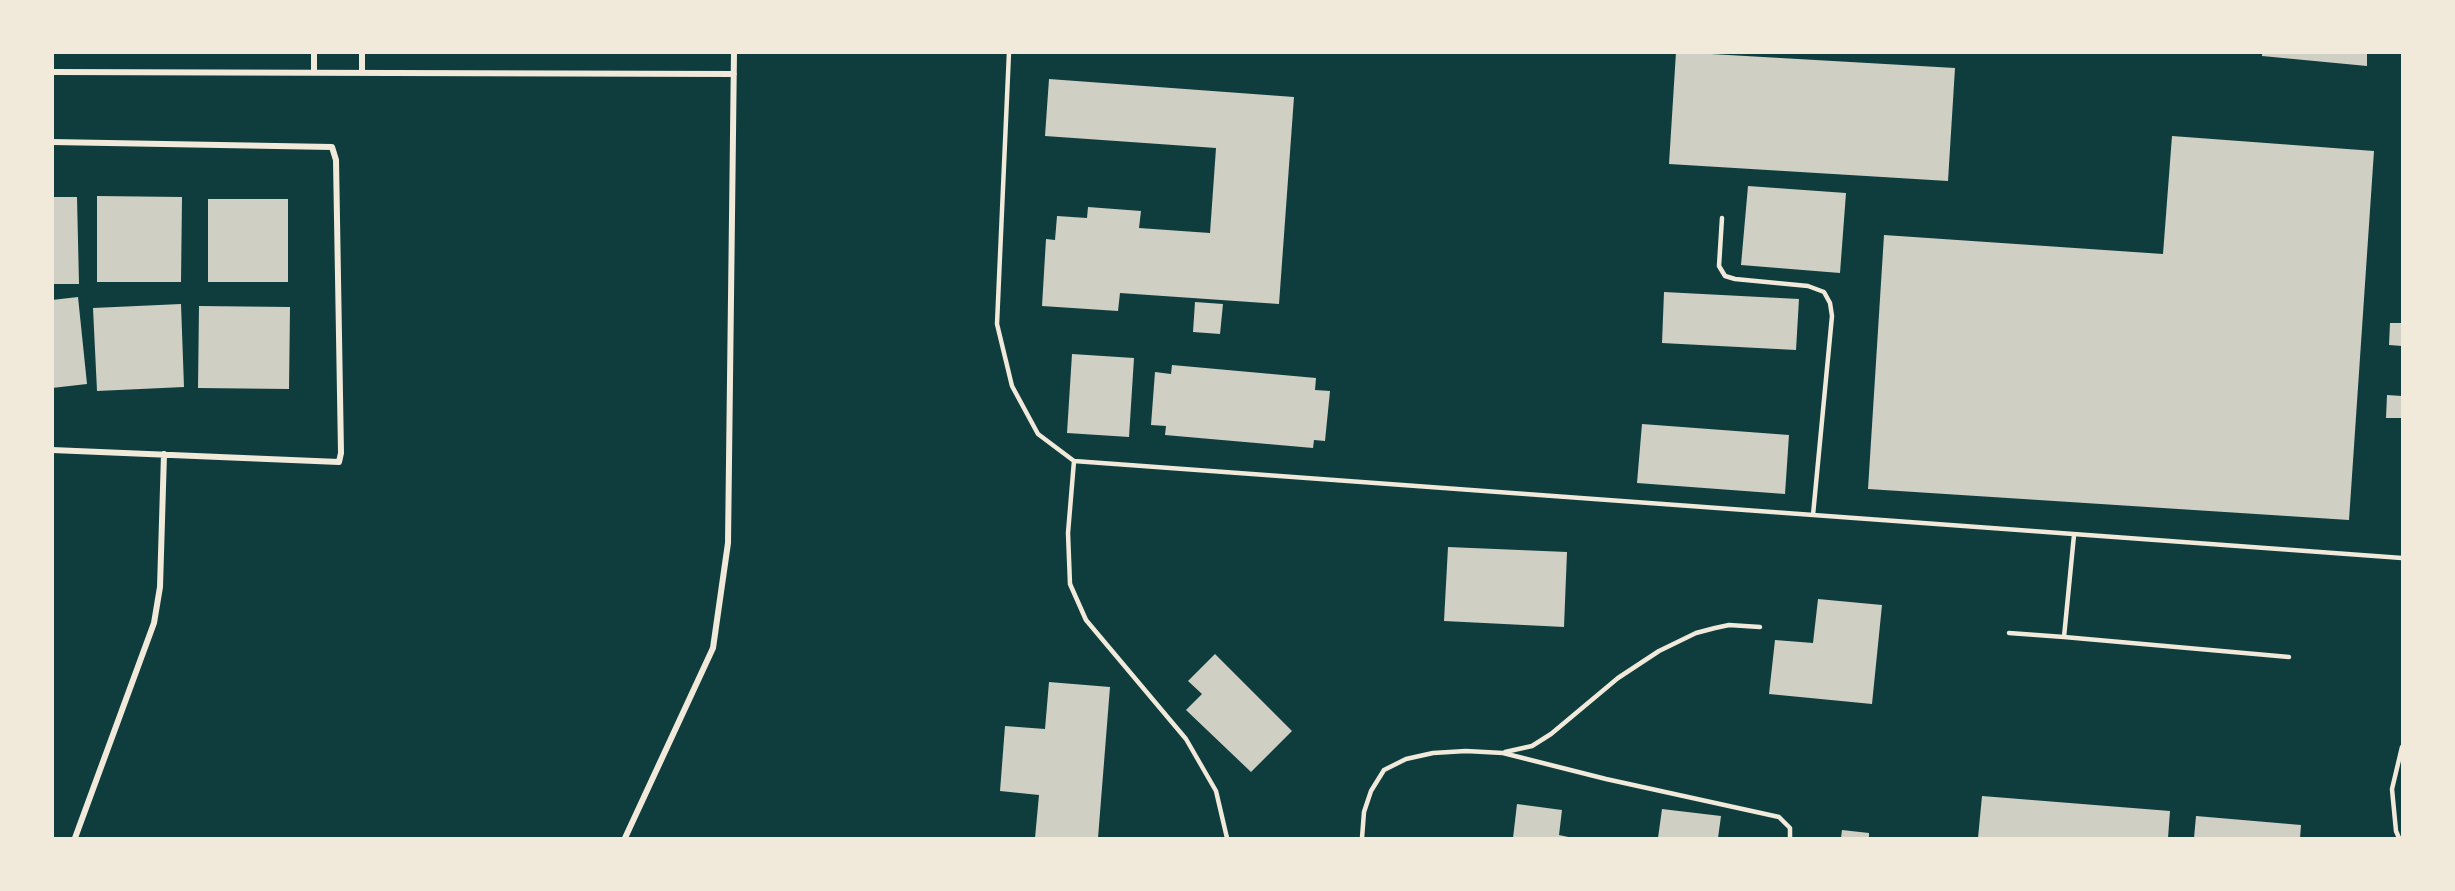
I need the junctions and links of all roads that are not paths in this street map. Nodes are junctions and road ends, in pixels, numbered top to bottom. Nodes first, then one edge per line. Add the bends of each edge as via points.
1 (315, 52) edge
2 (362, 52) edge
3 (734, 52) edge
4 (1009, 52) edge
5 (52, 72) edge
6 (314, 72) junction
7 (362, 73) junction
8 (734, 74) junction
9 (52, 142) edge
10 (1722, 218) dead end
11 (52, 450) edge
12 (164, 454) junction
13 (1074, 461) junction
14 (1813, 515) junction
15 (2074, 534) junction
16 (2403, 558) edge
17 (1760, 627) dead end
18 (2009, 633) dead end
19 (2064, 637) junction
20 (2289, 657) dead end
21 (2403, 747) edge
22 (1503, 753) junction
23 (75, 838) edge
24 (625, 838) edge
25 (1227, 838) edge
26 (1362, 838) edge
27 (1790, 838) edge
28 (2399, 838) edge

1 - 6 street
2 - 7 street
3 - 8 street
4 - 13 lane via 997,324 1012,386 1038,434
5 - 6 street
6 - 7 street
7 - 8 street
8 - 24 street via 725,567 713,648
9 - 12 street via 332,147 336,172 339,462
10 - 14 lane via 1719,266 1725,276 1808,286 1824,292 1830,303 1832,316
11 - 12 street
12 - 23 street via 160,587 154,622
13 - 14 lane
13 - 25 lane via 1068,533 1070,584 1086,620 1186,739 1216,791
14 - 15 lane
15 - 16 lane
15 - 19 lane
17 - 22 lane via 1715,628 1659,651 1618,678 1551,734 1532,746
18 - 19 lane
19 - 20 lane
21 - 28 lane via 2392,789
22 - 26 lane via 1433,753 1406,759 1384,770 1364,812
22 - 27 lane via 1779,817 1790,828

